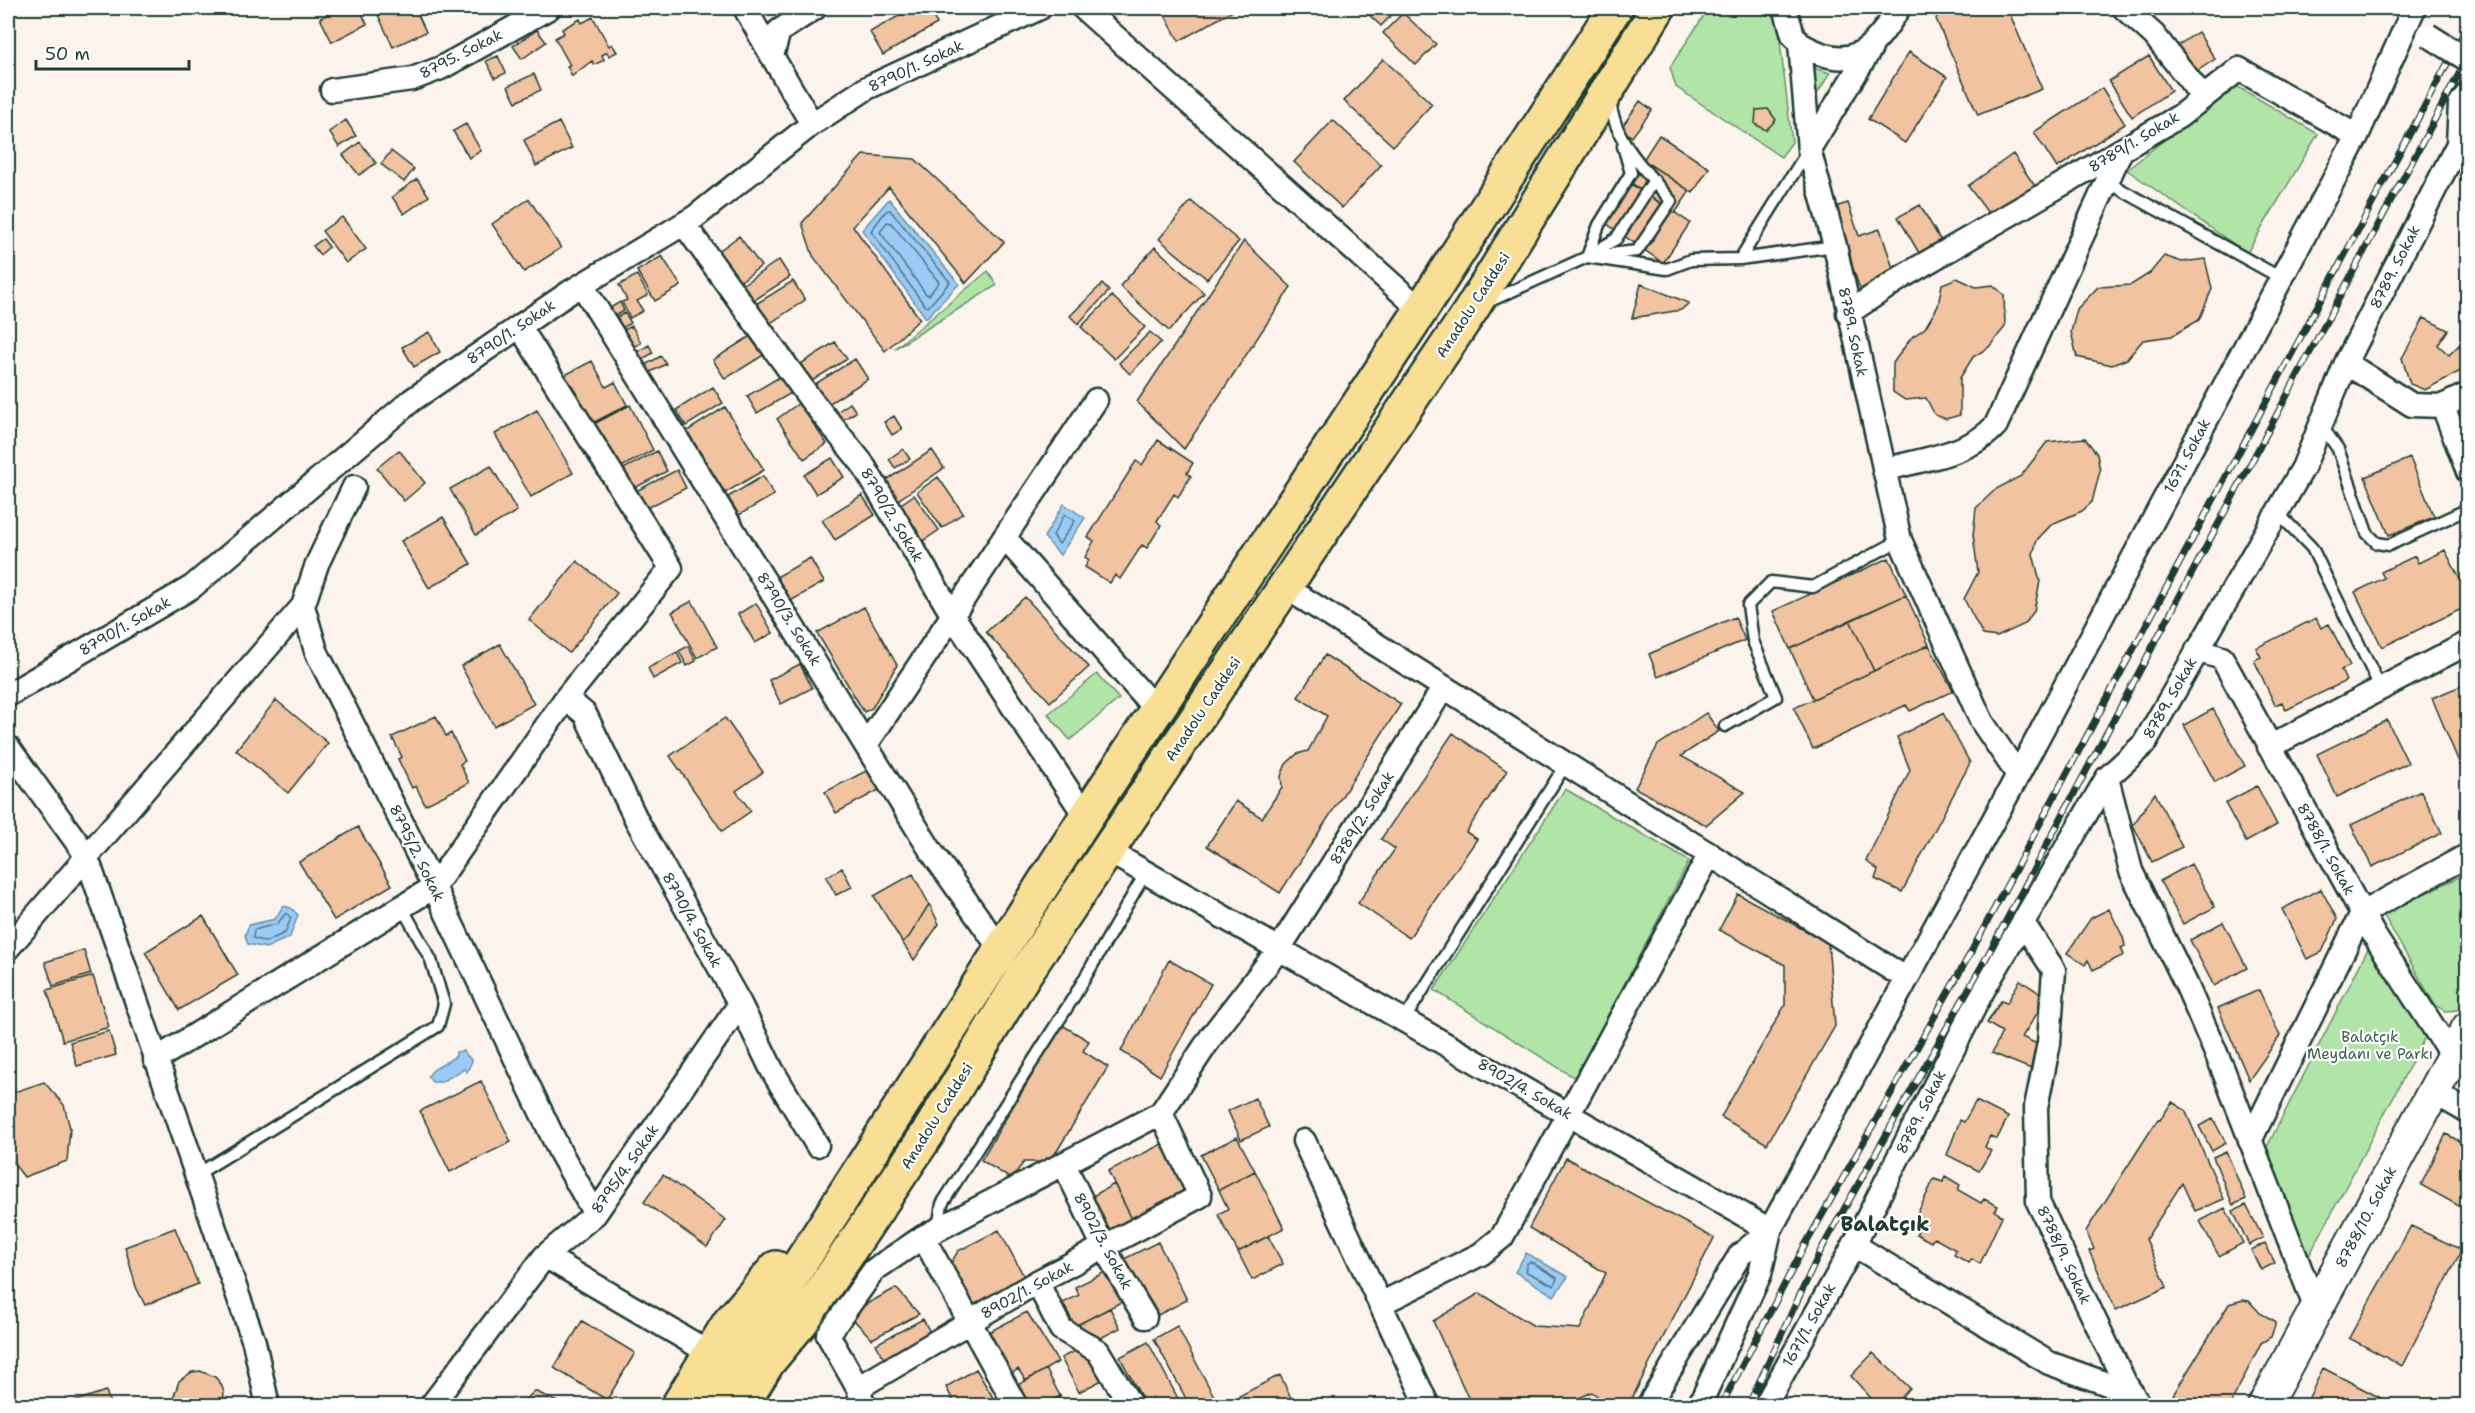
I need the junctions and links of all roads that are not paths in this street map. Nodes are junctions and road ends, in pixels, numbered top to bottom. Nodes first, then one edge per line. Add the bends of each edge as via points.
1 (549, 8) edge
2 (745, 8) edge
3 (815, 8) edge
4 (1040, 8) edge
5 (1083, 8) edge
6 (1615, 8) edge
7 (1658, 8) edge
8 (1785, 8) edge
9 (1899, 8) edge
10 (2124, 8) edge
11 (2414, 8) edge
12 (2428, 35) dead end
13 (1800, 44) junction
14 (1871, 48) junction
15 (772, 56) junction
16 (2468, 60) edge
17 (332, 90) dead end
18 (1608, 90) junction
19 (2468, 93) edge
20 (2202, 96) junction
21 (812, 124) junction
22 (2357, 136) junction
23 (1622, 142) junction
24 (2463, 142) edge
25 (1809, 149) junction
26 (2121, 151) junction
27 (1654, 180) junction
28 (2106, 182) junction
29 (684, 224) junction
30 (1835, 246) junction
31 (1587, 257) junction
32 (1740, 259) junction
33 (2281, 278) junction
34 (582, 285) junction
35 (1421, 310) junction
36 (1471, 310) junction
37 (1848, 313) junction
38 (520, 327) junction
39 (2346, 363) junction
40 (2468, 394) edge
41 (1096, 400) dead end
42 (2442, 406) junction
43 (2320, 424) junction
44 (341, 460) junction
45 (1884, 470) junction
46 (2468, 471) edge
47 (2468, 509) edge
48 (2277, 512) junction
49 (1005, 538) junction
50 (1900, 540) junction
51 (1285, 587) junction
52 (303, 606) junction
53 (953, 616) junction
54 (2468, 643) edge
55 (2197, 651) junction
56 (1444, 687) junction
57 (2381, 689) junction
58 (8, 695) edge
59 (566, 698) junction
60 (1156, 710) junction
61 (1725, 726) dead end
62 (866, 745) junction
63 (8, 747) edge
64 (2269, 747) junction
65 (1566, 764) junction
66 (2018, 776) junction
67 (2107, 778) junction
68 (1086, 817) junction
69 (1108, 851) junction
70 (1710, 854) junction
71 (86, 855) junction
72 (2468, 855) edge
73 (1146, 872) junction
74 (434, 887) junction
75 (402, 907) junction
76 (2362, 913) junction
77 (2023, 923) junction
78 (8, 948) edge
79 (1280, 949) junction
80 (1001, 950) junction
81 (1907, 979) junction
82 (740, 1004) junction
83 (1404, 1020) junction
84 (2462, 1044) edge
85 (155, 1060) junction
86 (2433, 1092) junction
87 (2468, 1112) edge
88 (1161, 1113) junction
89 (1569, 1115) junction
90 (1304, 1141) dead end
91 (2250, 1141) junction
92 (817, 1145) dead end
93 (875, 1149) junction
94 (1064, 1164) junction
95 (195, 1175) junction
96 (595, 1214) junction
97 (1770, 1230) junction
98 (931, 1233) junction
99 (1854, 1245) junction
100 (1104, 1248) junction
101 (545, 1256) junction
102 (1037, 1282) junction
103 (1380, 1304) junction
104 (2316, 1310) junction
105 (1145, 1317) dead end
106 (802, 1321) junction
107 (971, 1321) junction
108 (710, 1353) junction
109 (861, 1397) edge
110 (2136, 1399) edge
111 (268, 1406) edge
112 (431, 1406) edge
113 (678, 1406) edge
114 (709, 1406) edge
115 (741, 1406) edge
116 (767, 1406) edge
117 (1016, 1406) edge
118 (1131, 1406) edge
119 (1428, 1406) edge
120 (1648, 1406) edge
121 (1699, 1406) edge
122 (1765, 1406) edge
123 (2264, 1406) edge

1 - 17 street, 8795. Sokak via 441,68 412,79
2 - 15 street
3 - 15 street via 779,31
4 - 21 street, 8790/1. Sokak via 867,88
5 - 35 street
6 - 35 highway
7 - 18 highway, Anadolu Caddesi
8 - 13 street, 8789. Sokak
9 - 14 street
10 - 20 street via 2154,35
11 - 22 street
12 - 16 street, bridge
13 - 14 street via 1839,57
13 - 25 street, 8789. Sokak
14 - 25 street
15 - 21 street
18 - 23 lane via 1612,117
18 - 36 highway, Anadolu Caddesi
19 - 24 street via 2460,104
20 - 22 street, 8789/1. Sokak via 2239,69
20 - 26 street, 8789/1. Sokak via 2180,116
21 - 29 street, 8790/1. Sokak
22 - 33 street, 1671. Sokak
23 - 27 lane
23 - 31 lane via 1631,173 1599,225
24 - 39 street, 8789. Sokak
25 - 30 street, 8789. Sokak
25 - 32 lane
26 - 28 street
26 - 37 street, 8789/1. Sokak via 1902,277
27 - 31 lane via 1616,239
27 - 31 lane via 1671,201 1637,251
28 - 33 lane
28 - 45 street via 1996,425 1986,437 1970,446
29 - 34 street, 8790/1. Sokak
29 - 53 street, 8790/2. Sokak via 811,400 862,463
30 - 32 lane
30 - 37 street, 8789. Sokak
31 - 32 lane via 1667,269 1690,260
31 - 36 lane
33 - 66 street, 1671. Sokak
34 - 38 street, 8790/1. Sokak
34 - 62 street, 8790/3. Sokak
35 - 60 highway
36 - 51 highway, Anadolu Caddesi
37 - 45 street, 8789. Sokak
38 - 44 street, 8790/1. Sokak via 412,400
38 - 59 street via 671,568
39 - 42 street via 2412,405
39 - 43 street, 8789. Sokak
40 - 42 street
41 - 49 street
42 - 46 street
43 - 47 lane via 2338,449 2367,533 2377,543 2389,545
43 - 48 street, 8789. Sokak via 2302,468
44 - 52 street via 360,490 317,564
44 - 58 street, 8790/1. Sokak via 192,587
45 - 50 street, 8789. Sokak
48 - 55 street, 8789. Sokak
48 - 57 lane via 2312,548
49 - 53 street
49 - 60 street
50 - 61 lane via 1813,587 1771,582 1748,605 1753,641 1776,697
50 - 66 street, 8789. Sokak via 1982,722
51 - 56 street
51 - 69 highway, Anadolu Caddesi
52 - 71 street
52 - 74 street, 8795/2. Sokak via 316,651
53 - 62 street
53 - 68 street, 8790/2. Sokak
54 - 57 street
55 - 64 street, 8788/1. Sokak via 2222,658
55 - 67 street, 8789. Sokak via 2144,744
56 - 65 street
56 - 79 street, 8789/2. Sokak
57 - 64 street
59 - 74 street
59 - 82 street, 8790/4. Sokak via 585,714 637,821
60 - 68 highway
62 - 80 street, 8790/3. Sokak via 931,851
63 - 71 street
64 - 76 street, 8788/1. Sokak
65 - 70 street
65 - 83 lane
66 - 81 street, 1671. Sokak
67 - 77 street, 8789. Sokak
67 - 91 street via 2131,871 2187,986
68 - 80 highway
69 - 73 street, 8902/4. Sokak
69 - 106 highway, Anadolu Caddesi via 1024,975 930,1130
70 - 81 street
70 - 89 street
71 - 78 street
71 - 85 street
72 - 76 street
73 - 79 street, 8902/4. Sokak
73 - 98 lane via 1074,995 942,1204
74 - 75 street
74 - 96 street, 8795/2. Sokak via 560,1152
75 - 85 street
75 - 95 lane via 431,960 444,1004 438,1026
76 - 84 street, 8788/1. Sokak
76 - 91 street
77 - 99 street, 8789. Sokak via 1981,994
77 - 110 street, 8788/9. Sokak via 2054,970 2049,1043 2036,1107 2038,1202
79 - 83 street, 8902/4. Sokak
79 - 88 street via 1210,1037
80 - 93 highway
81 - 97 street, 1671. Sokak
82 - 92 street, 8790/4. Sokak via 772,1070
82 - 96 street, 8795/4. Sokak
83 - 89 street, 8902/4. Sokak
84 - 86 street, 8788/10. Sokak
85 - 95 street
86 - 87 street
86 - 104 street, 8788/10. Sokak
88 - 94 street
88 - 100 street, 8902/1. Sokak via 1200,1196
89 - 97 street, 8902/4. Sokak
89 - 103 street via 1502,1237 1481,1254
90 - 103 street
91 - 104 street
93 - 108 highway via 729,1323
93 - 114 highway
94 - 98 street
94 - 100 street, 8902/3. Sokak
95 - 111 street via 254,1342
96 - 101 street, 8795/4. Sokak
97 - 120 street via 1740,1255
97 - 121 street via 1760,1274
98 - 107 street
98 - 109 street via 874,1270 828,1335
99 - 110 street via 2049,1363
99 - 122 street, 1671/1. Sokak
100 - 102 street, 8902/1. Sokak
100 - 105 street, 8902/3. Sokak
101 - 108 street
101 - 112 street, 8795/4. Sokak
102 - 107 street, 8902/1. Sokak
102 - 118 street via 1061,1329 1098,1351
103 - 119 street
104 - 123 street, 8788/10. Sokak
106 - 115 highway, Anadolu Caddesi via 768,1362
106 - 116 highway
107 - 109 street, 8902/1. Sokak
107 - 117 street
108 - 113 highway

